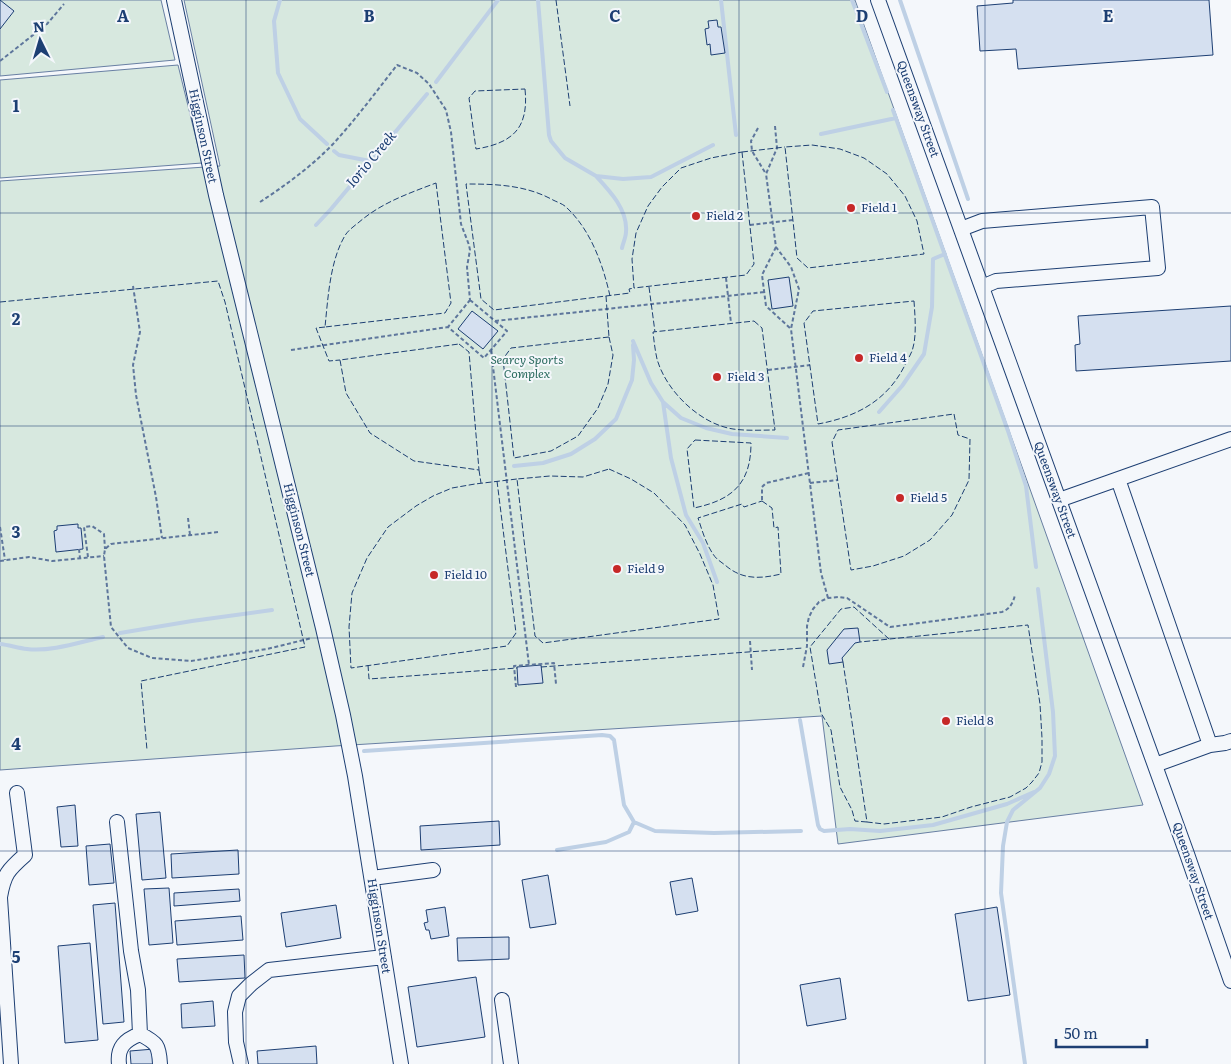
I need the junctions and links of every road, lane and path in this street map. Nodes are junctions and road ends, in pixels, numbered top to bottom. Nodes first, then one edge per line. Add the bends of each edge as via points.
1 (174, 0) edge
2 (878, 0) edge
3 (64, 4) dead end
4 (0, 61) edge
5 (775, 126) dead end
6 (758, 128) dead end
7 (766, 174) junction
8 (260, 202) dead end
9 (793, 220) dead end
10 (773, 223) junction
11 (750, 226) dead end
12 (961, 229) junction
13 (776, 247) junction
14 (726, 278) dead end
15 (133, 286) dead end
16 (982, 287) junction
17 (764, 292) junction
18 (728, 296) junction
19 (470, 300) junction
20 (495, 321) junction
21 (731, 323) dead end
22 (448, 328) junction
23 (791, 329) junction
24 (291, 350) dead end
25 (491, 350) junction
26 (810, 365) dead end
27 (796, 367) junction
28 (768, 370) dead end
29 (1231, 439) edge
30 (809, 473) junction
31 (1118, 479) junction
32 (838, 480) dead end
33 (810, 483) junction
34 (762, 500) dead end
35 (1059, 500) junction
36 (188, 518) dead end
37 (0, 527) edge
38 (218, 532) dead end
39 (190, 535) junction
40 (82, 538) dead end
41 (86, 538) junction
42 (162, 538) junction
43 (106, 548) junction
44 (79, 549) dead end
45 (104, 556) junction
46 (88, 557) junction
47 (80, 558) junction
48 (5, 560) junction
49 (0, 561) edge
50 (1015, 595) dead end
51 (828, 598) junction
52 (324, 636) junction
53 (750, 641) dead end
54 (529, 665) junction
55 (803, 667) dead end
56 (752, 670) dead end
57 (556, 684) dead end
58 (516, 686) dead end
59 (1231, 741) edge
60 (1210, 745) junction
61 (1155, 766) junction
62 (17, 793) dead end
63 (117, 822) dead end
64 (433, 870) dead end
65 (372, 878) junction
66 (0, 898) edge
67 (1, 925) edge
68 (2, 955) edge
69 (384, 958) junction
70 (1231, 981) edge
71 (502, 1000) dead end
72 (140, 1034) junction
73 (11, 1064) edge
74 (118, 1064) edge
75 (160, 1064) edge
76 (241, 1064) edge
77 (401, 1064) edge
78 (512, 1064) edge

1 - 52 street, Higginson Street via 216,195
2 - 12 street, Queensway Street
3 - 4 path via 48,24
5 - 7 path via 777,148
6 - 7 path via 751,140 752,151
7 - 10 path
8 - 19 path via 332,145 397,65 417,73 429,84 446,110 461,224 470,250 467,267
9 - 10 path
10 - 11 path
10 - 13 path
12 - 16 street, Queensway Street
12 - 16 street via 982,221 1152,207 1158,268 996,281
13 - 17 path via 762,275
13 - 23 path via 791,267 799,289
14 - 18 path
15 - 42 path via 140,332 133,366 136,395
16 - 35 street, Queensway Street
17 - 18 path
17 - 23 path via 766,306
18 - 20 path
18 - 21 path
19 - 20 path
19 - 22 path
20 - 25 path via 507,331
22 - 24 path
22 - 25 path via 484,358
23 - 27 path
25 - 54 path
26 - 27 path
27 - 28 path
27 - 30 path
29 - 31 street
30 - 33 path
30 - 34 path via 766,484 762,487
31 - 35 street
31 - 60 street
32 - 33 path
33 - 51 path via 821,573
35 - 61 street, Queensway Street
36 - 39 path
37 - 48 path
38 - 39 path
39 - 42 path
40 - 41 path
41 - 43 path via 84,527 92,526 104,534
41 - 46 path
42 - 43 path via 111,544
43 - 45 path
44 - 47 path
45 - 46 path
45 - 52 path via 111,627 128,648 152,658 191,661
46 - 47 path
47 - 48 path
48 - 49 path
50 - 51 path via 1014,601 1002,612 890,627 847,598
51 - 55 path via 819,602 809,617
52 - 65 street, Higginson Street via 355,776
53 - 56 path
54 - 57 path via 554,663
54 - 58 path via 514,666
59 - 60 street
60 - 61 street
61 - 70 street, Queensway Street
62 - 66 street via 25,855 8,871
63 - 72 street via 138,990
64 - 65 street
65 - 69 street, Higginson Street
66 - 67 street
67 - 68 street
68 - 73 street
69 - 76 street via 269,970 239,996 234,1012
69 - 77 street, Higginson Street
71 - 78 street
72 - 74 street via 129,1038 122,1047
72 - 75 street via 155,1044

